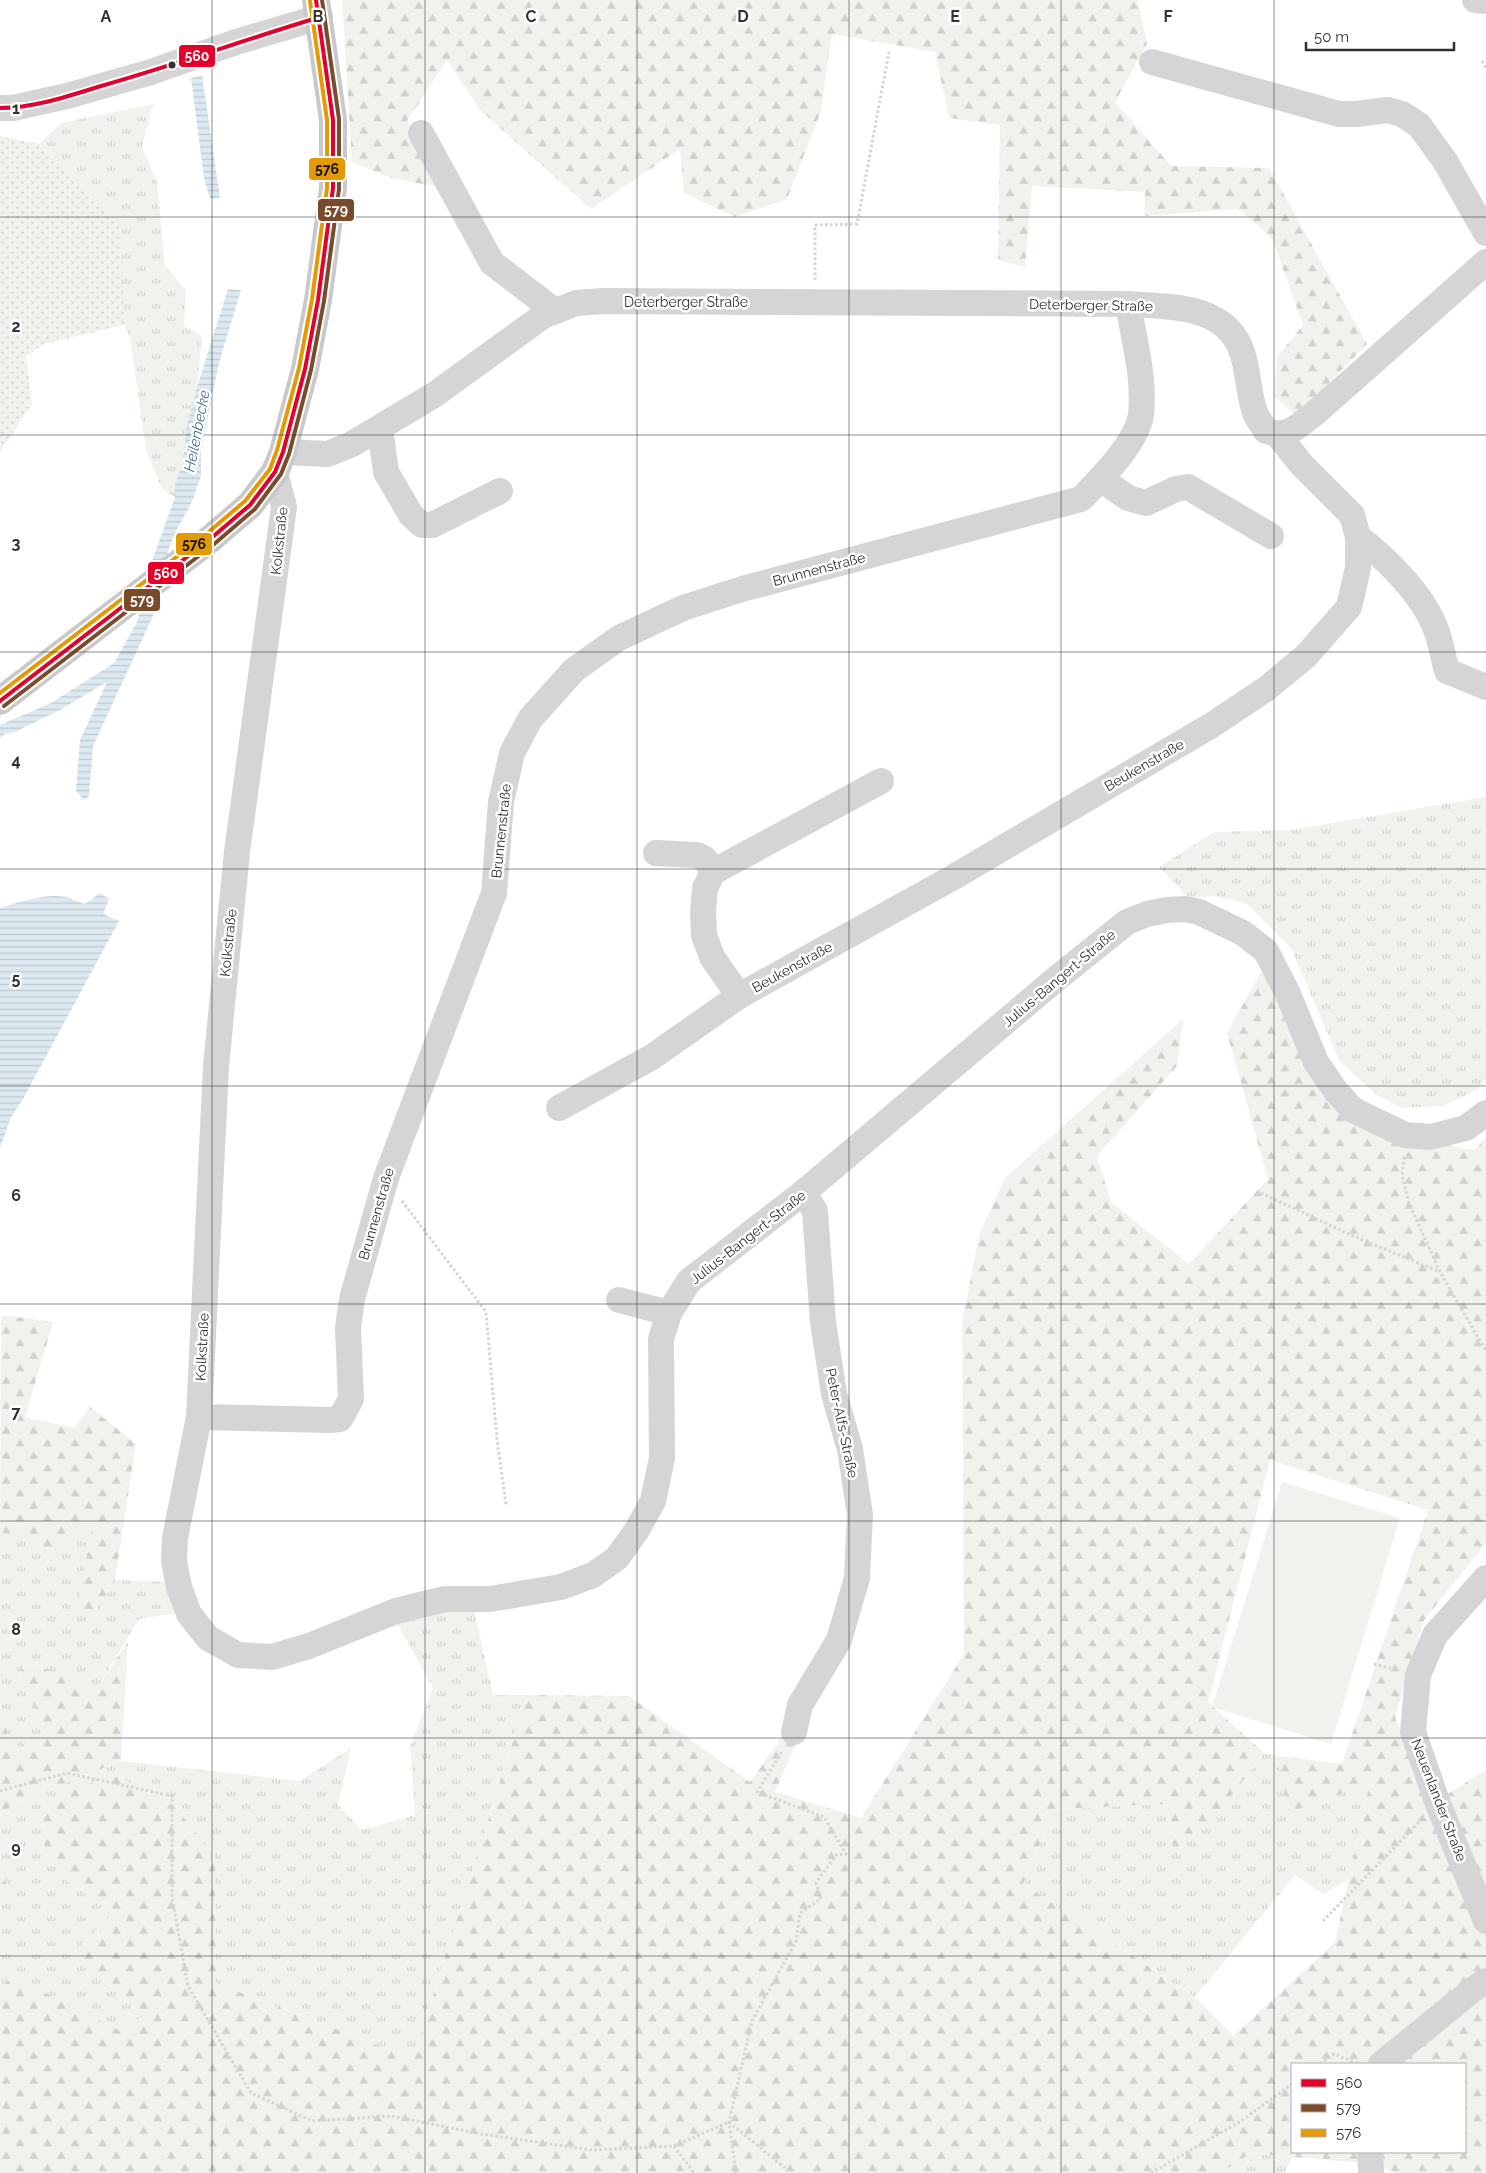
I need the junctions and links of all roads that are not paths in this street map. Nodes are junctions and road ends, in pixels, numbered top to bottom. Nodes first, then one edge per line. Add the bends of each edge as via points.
1 (1475, 0) edge
2 (1486, 1) edge
3 (318, 8) edge
4 (1152, 62) dead end
5 (0, 108) edge
6 (420, 133) dead end
7 (1486, 233) edge
8 (1486, 262) edge
9 (1128, 304) junction
10 (555, 311) junction
11 (380, 428) junction
12 (1277, 434) junction
13 (279, 462) junction
14 (1101, 479) junction
15 (500, 491) dead end
16 (1271, 536) dead end
17 (1358, 537) junction
18 (1486, 687) edge
19 (0, 701) edge
20 (881, 781) dead end
21 (656, 853) dead end
22 (713, 872) junction
23 (739, 996) junction
24 (559, 1108) dead end
25 (1486, 1113) edge
26 (804, 1192) junction
27 (619, 1300) dead end
28 (669, 1313) junction
29 (199, 1417) junction
30 (1486, 1578) edge
31 (794, 1732) road end
32 (1486, 1921) edge
33 (1486, 1981) edge
34 (1382, 2063) edge
35 (1370, 2153) edge
36 (1371, 2172) edge

1 - 2 street
3 - 5 street via 151,72 67,96
3 - 13 main road via 334,120 333,188 318,300 303,377
4 - 7 street via 1339,114 1388,110 1402,114 1419,125 1445,161
6 - 10 street via 492,263
8 - 12 street via 1314,414 1288,433
9 - 10 street, Deterberger Straße via 603,301 576,303
9 - 12 street, Deterberger Straße via 1208,314 1228,327 1242,351 1256,415 1266,431
9 - 14 street, Brunnenstraße via 1141,376 1141,416 1126,449
10 - 11 street, Deterberger Straße via 517,334 434,395
11 - 13 street, Deterberger Straße via 328,454
11 - 15 street via 386,472 411,515 422,525 432,525
12 - 17 street, Beukenstraße via 1352,515
13 - 19 main road via 268,484 250,505 168,573
13 - 29 street, Kolkstraße via 284,507 237,852 217,1056
14 - 16 street via 1128,498 1146,503 1188,487
14 - 29 street, Brunnenstraße via 1082,499 742,589 683,608 619,638 574,670 530,719 512,753 501,802 494,893 386,1178 352,1299 348,1328 351,1399 340,1419
17 - 18 street via 1389,563 1413,591 1435,626 1447,671
17 - 23 street, Beukenstraße via 1358,568 1349,607 1306,656 1266,690 960,873
20 - 22 street
21 - 22 street via 697,855 705,859
22 - 23 street, Beukenstraße via 705,888 704,935 712,957
23 - 24 street, Beukenstraße via 652,1057
25 - 26 street, Julius-Bangert-Straße via 1466,1128 1430,1137 1405,1135 1353,1110 1316,1062 1266,950 1243,933 1200,912 1167,910 1127,922
26 - 28 street, Julius-Bangert-Straße via 689,1281
26 - 31 street, Peter-Alfs-Straße via 815,1211 824,1322 834,1394 850,1449 860,1515 857,1578 839,1640 800,1705
27 - 28 street
28 - 29 street, Julius-Bangert-Straße via 661,1339 662,1458 653,1501 617,1558 594,1575 561,1587 490,1599 445,1599 396,1610 272,1657 238,1654 208,1638 189,1614 179,1587 174,1561 175,1538
30 - 32 street, Neuenlander Straße via 1435,1634 1418,1675 1413,1732 1438,1804
33 - 34 street
35 - 36 street

